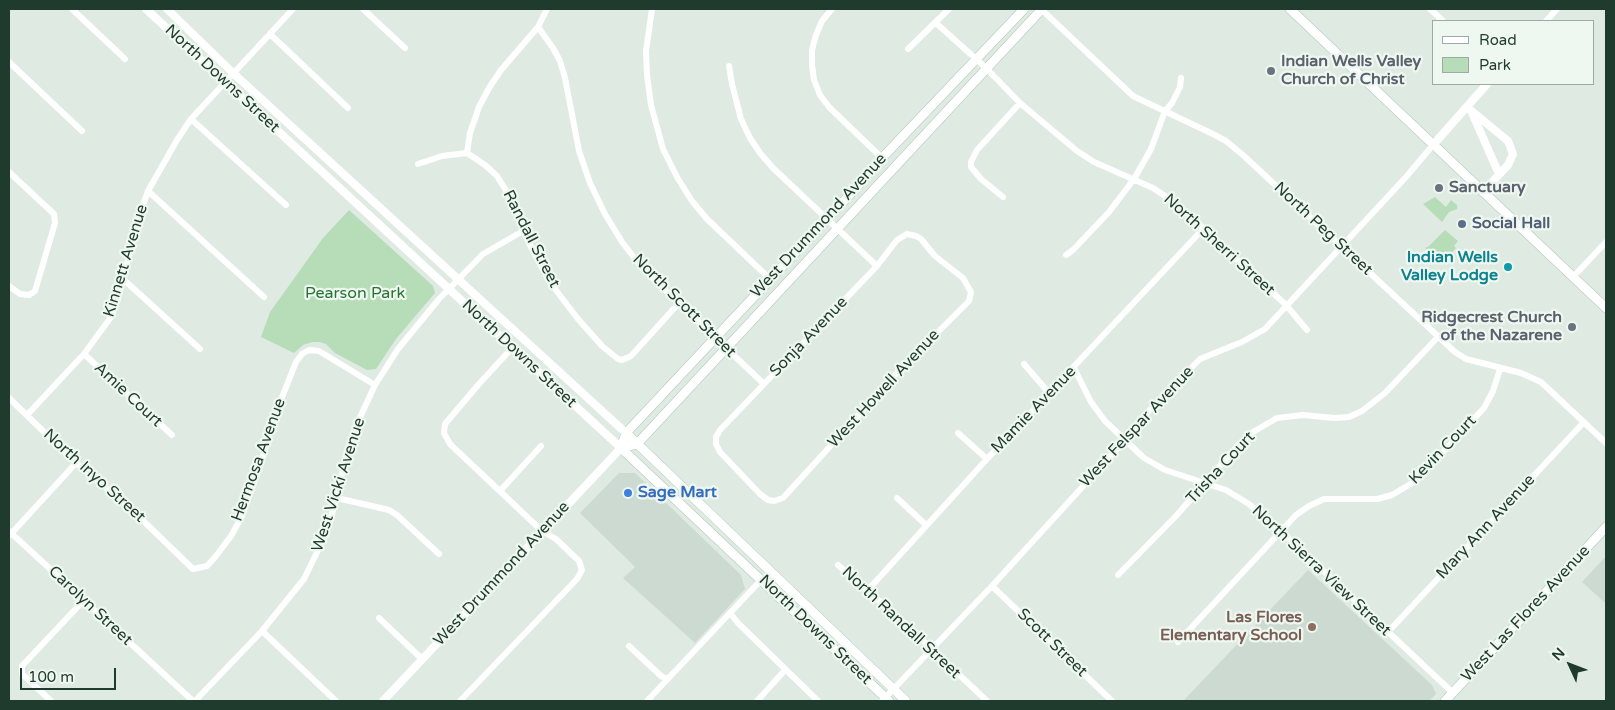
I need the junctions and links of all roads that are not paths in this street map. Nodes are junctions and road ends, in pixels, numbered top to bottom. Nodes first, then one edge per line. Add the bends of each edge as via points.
1 (72, 9) edge
2 (146, 9) edge
3 (167, 9) edge
4 (293, 9) edge
5 (363, 9) edge
6 (547, 9) edge
7 (652, 9) edge
8 (832, 9) edge
9 (949, 9) edge
10 (1024, 9) edge
11 (1041, 9) edge
12 (1430, 9) edge
13 (1557, 9) edge
14 (1294, 10) edge
15 (1442, 20) edge
16 (1547, 20) edge
17 (936, 23) junction
18 (538, 27) junction
19 (270, 34) junction
20 (405, 48) dead end
21 (908, 50) dead end
22 (125, 59) dead end
23 (976, 60) junction
24 (9, 62) edge
25 (729, 66) dead end
26 (986, 69) junction
27 (233, 73) junction
28 (1181, 78) dead end
29 (224, 82) junction
30 (1486, 85) edge
31 (1020, 103) junction
32 (348, 108) dead end
33 (1469, 109) junction
34 (1165, 111) junction
35 (191, 119) junction
36 (82, 131) dead end
37 (1433, 145) junction
38 (466, 152) junction
39 (882, 158) junction
40 (418, 164) dead end
41 (9, 172) edge
42 (1500, 174) junction
43 (1134, 179) junction
44 (148, 191) junction
45 (1483, 192) junction
46 (1003, 197) dead end
47 (286, 205) dead end
48 (826, 220) junction
49 (836, 229) junction
50 (1203, 229) junction
51 (523, 231) junction
52 (1606, 242) edge
53 (1341, 246) junction
54 (1066, 255) dead end
55 (877, 266) junction
56 (1573, 277) junction
57 (123, 279) junction
58 (457, 279) junction
59 (770, 279) junction
60 (9, 286) edge
61 (449, 289) junction
62 (970, 289) joint
63 (264, 297) dead end
64 (678, 304) junction
65 (1286, 305) junction
66 (1606, 308) edge
67 (1307, 330) dead end
68 (1438, 337) junction
69 (714, 338) junction
70 (512, 348) junction
71 (725, 348) junction
72 (200, 349) dead end
73 (84, 354) junction
74 (1024, 364) dead end
75 (1074, 368) junction
76 (1500, 368) junction
77 (764, 384) junction
78 (375, 385) junction
79 (1049, 393) junction
80 (9, 398) edge
81 (27, 415) junction
82 (1584, 422) junction
83 (626, 433) junction
84 (958, 433) dead end
85 (172, 435) dead end
86 (1125, 440) junction
87 (715, 441) joint
88 (1606, 443) edge
89 (637, 444) junction
90 (541, 446) dead end
91 (621, 448) junction
92 (987, 460) junction
93 (76, 463) junction
94 (1206, 482) junction
95 (500, 491) junction
96 (337, 498) junction
97 (897, 498) dead end
98 (926, 525) junction
99 (1606, 527) edge
100 (542, 531) junction
101 (1281, 531) junction
102 (10, 534) edge
103 (180, 554) joint
104 (439, 554) dead end
105 (838, 565) dead end
106 (1118, 575) dead end
107 (762, 579) junction
108 (992, 586) junction
109 (866, 591) junction
110 (84, 600) junction
111 (730, 613) junction
112 (379, 618) dead end
113 (262, 631) junction
114 (1388, 632) junction
115 (1178, 642) dead end
116 (629, 646) dead end
117 (931, 649) junction
118 (422, 659) junction
119 (785, 670) junction
120 (667, 680) junction
121 (893, 689) junction
122 (1453, 693) junction
123 (886, 700) edge
124 (51, 701) edge
125 (194, 701) edge
126 (336, 701) edge
127 (383, 701) edge
128 (460, 701) edge
129 (647, 701) edge
130 (756, 701) edge
131 (818, 701) edge
132 (906, 701) edge
133 (987, 701) edge
134 (1112, 701) edge
135 (1445, 701) edge

1 - 22 street
2 - 29 street, North Downs Street
3 - 27 street, North Downs Street
4 - 19 street, Kinnett Avenue
5 - 20 street
6 - 18 street
7 - 59 street via 646,51 647,75 650,105 663,149 692,201
8 - 39 street via 822,21 814,42 814,80 829,107
9 - 17 street
10 - 23 main road, West Drummond Avenue
11 - 26 main road
11 - 34 street, North Peg Street via 1126,90
12 - 15 street
13 - 16 street
14 - 37 main road
17 - 21 street
17 - 23 street, North Sherri Street
18 - 38 street via 489,88 470,132
18 - 64 street, North Scott Street via 560,62 579,151 605,214 643,269
19 - 27 street, Kinnett Avenue
19 - 32 street
23 - 26 street, North Sherri Street
23 - 39 main road, West Drummond Avenue
24 - 36 street
25 - 48 street via 738,109 750,138 773,168
26 - 31 street, North Sherri Street
26 - 49 main road, West Drummond Avenue
27 - 29 street, Kinnett Avenue
27 - 58 street, North Downs Street
28 - 34 street via 1180,87
29 - 35 street, Kinnett Avenue
29 - 61 street, North Downs Street
30 - 33 street, West Felspar Avenue
31 - 43 street, North Sherri Street via 1077,151
31 - 46 street via 970,162 981,179
33 - 37 street, West Felspar Avenue
33 - 42 street
33 - 42 street via 1511,145 1512,158
34 - 43 street via 1152,150
34 - 53 street, North Peg Street via 1226,141
35 - 44 street, Kinnett Avenue
35 - 47 street
37 - 45 main road
37 - 53 street, West Felspar Avenue
38 - 40 street
38 - 51 street, Randall Street via 486,165 502,182
39 - 48 main road, West Drummond Avenue
41 - 60 street via 54,214 55,223 35,291 29,295 20,294
42 - 45 street
43 - 50 street, North Sherri Street via 1171,200
43 - 54 street via 1108,212
44 - 57 street, Kinnett Avenue via 132,236
44 - 63 street
45 - 56 main road
48 - 49 street
48 - 59 main road, West Drummond Avenue
49 - 55 street
49 - 71 main road, West Drummond Avenue
50 - 65 street, North Sherri Street
50 - 75 street, Mamie Avenue
51 - 58 street, West Vicki Avenue via 482,254
51 - 64 street, Randall Street via 549,281 578,319 618,359 628,358
52 - 56 street
53 - 65 street, West Felspar Avenue
53 - 68 street, North Peg Street
55 - 62 street, Sonja Avenue via 897,240 911,234 921,239 963,278
55 - 77 street, Sonja Avenue
56 - 66 main road
57 - 72 street
57 - 73 street, Kinnett Avenue via 111,317
58 - 61 street, West Vicki Avenue
58 - 83 street, North Downs Street
59 - 69 main road, West Drummond Avenue
61 - 70 street, North Downs Street
61 - 78 street, West Vicki Avenue via 398,349
62 - 87 street, West Howell Avenue via 969,301 897,373 780,500 768,500 760,494 720,452
64 - 69 street, North Scott Street
65 - 67 street, North Sherri Street
65 - 86 street, West Felspar Avenue via 1265,329 1200,359 1140,420
68 - 76 street, North Peg Street via 1466,359
68 - 94 street, Trisha Court via 1385,393 1362,411 1348,417 1303,415 1277,418 1248,436
69 - 71 street, North Scott Street
69 - 83 main road, West Drummond Avenue
70 - 91 street, North Downs Street
70 - 95 street via 445,424 444,433 446,440
71 - 77 street, North Scott Street
71 - 89 main road, West Drummond Avenue
73 - 81 street, Kinnett Avenue
73 - 85 street, Amie Court
74 - 79 street
75 - 79 street, Mamie Avenue
75 - 86 street, North Sierra View Street via 1091,402
76 - 82 street, North Peg Street via 1541,382
76 - 101 street, Kevin Court via 1484,408 1417,480 1378,499 1324,500 1296,515
77 - 87 street, Sonja Avenue via 720,430
78 - 96 street, West Vicki Avenue via 346,454
78 - 103 street, Hermosa Avenue via 319,351 305,351 296,362 248,501 230,536 206,566 193,569
79 - 92 street, Mamie Avenue
80 - 81 street, North Inyo Street
81 - 93 street, North Inyo Street
82 - 88 street, North Peg Street
82 - 114 street, Mary Ann Avenue
83 - 89 main road, North Downs Street
83 - 91 main road, West Drummond Avenue
84 - 92 street
86 - 94 street, North Sierra View Street via 1144,458 1165,470
86 - 108 street, West Felspar Avenue
89 - 91 main road
89 - 121 main road, North Downs Street
90 - 95 street
91 - 100 street, West Drummond Avenue
91 - 107 main road, North Downs Street
92 - 98 street, Mamie Avenue
93 - 102 street
93 - 103 street, North Inyo Street
94 - 101 street, North Sierra View Street via 1249,504
94 - 106 street, Trisha Court
95 - 100 street
96 - 104 street via 389,510
96 - 113 street, West Vicki Avenue via 322,543 304,579
97 - 98 street
98 - 109 street, Mamie Avenue
99 - 122 main road, West Las Flores Avenue
100 - 118 street, West Drummond Avenue
100 - 128 street via 556,539 579,561 582,570 578,579
101 - 114 street, North Sierra View Street
101 - 115 street, Kevin Court
102 - 110 street, Carolyn Street
105 - 109 street, North Randall Street
107 - 111 street
107 - 123 main road, North Downs Street
108 - 117 street, West Felspar Avenue
108 - 134 street, Scott Street
109 - 117 street, North Randall Street
110 - 124 street via 22,666 22,674
110 - 125 street, Carolyn Street
111 - 119 street
111 - 120 street
112 - 118 street
113 - 125 street, West Vicki Avenue
113 - 126 street
114 - 122 street, North Sierra View Street
116 - 120 street
117 - 121 street, West Felspar Avenue
117 - 133 street, North Randall Street
118 - 127 street, West Drummond Avenue
119 - 130 street
119 - 131 street
120 - 129 street
121 - 123 street, West Felspar Avenue
121 - 132 main road, North Downs Street
122 - 135 main road, West Las Flores Avenue

